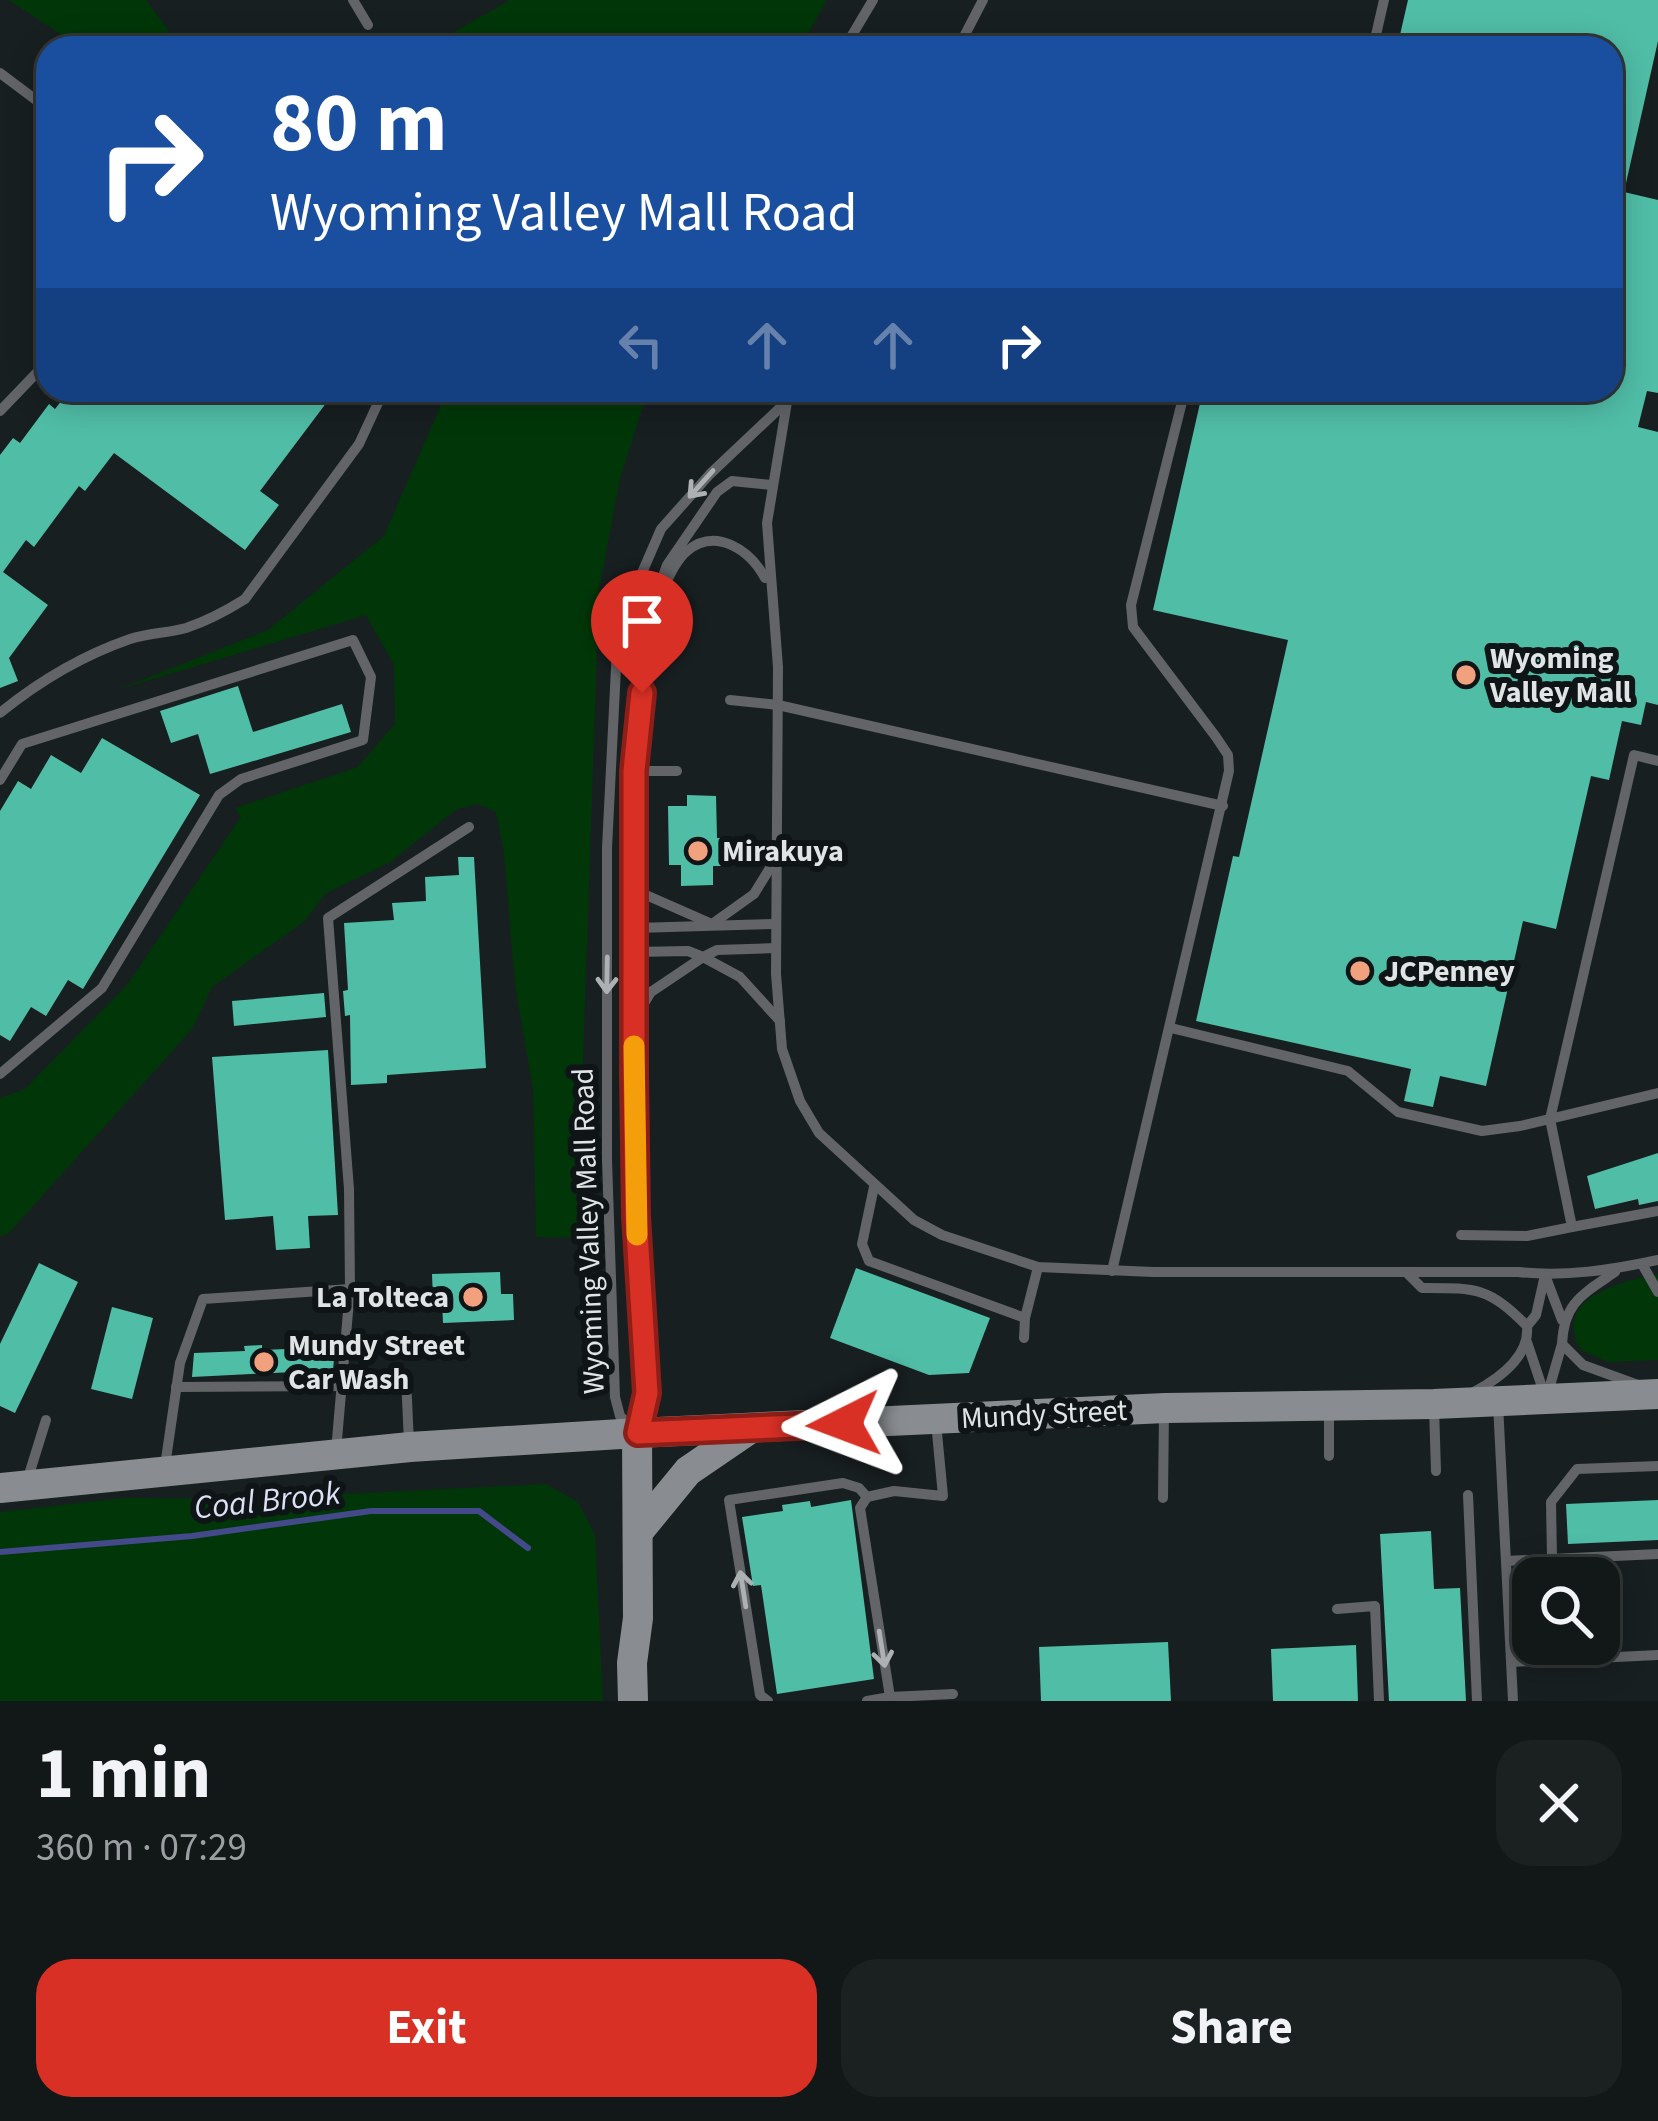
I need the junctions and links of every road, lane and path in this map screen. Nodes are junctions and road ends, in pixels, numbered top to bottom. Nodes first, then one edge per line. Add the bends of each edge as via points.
1 (353, 0) edge
2 (873, 0) edge
3 (982, 0) edge
4 (1384, 0) edge
5 (368, 25) dead end
6 (852, 36) edge
7 (964, 36) edge
8 (1376, 36) edge
9 (0, 73) edge
10 (36, 100) edge
11 (36, 374) edge
12 (378, 402) edge
13 (781, 402) edge
14 (786, 402) edge
15 (1182, 402) edge
16 (0, 411) edge
17 (771, 485) junction
18 (769, 585) junction
19 (650, 614) junction
20 (730, 700) dead end
21 (778, 705) junction
22 (0, 713) edge
23 (1658, 761) edge
24 (634, 771) junction
25 (677, 771) dead end
26 (0, 780) edge
27 (1223, 806) junction
28 (469, 827) dead end
29 (778, 858) junction
30 (635, 861) junction
31 (712, 924) junction
32 (775, 924) junction
33 (635, 928) junction
34 (775, 948) junction
35 (635, 952) junction
36 (703, 957) junction
37 (780, 1021) junction
38 (1171, 1028) junction
39 (634, 1030) junction
40 (0, 1074) edge
41 (1658, 1093) edge
42 (1550, 1119) junction
43 (874, 1187) junction
44 (1658, 1211) edge
45 (1572, 1227) junction
46 (1461, 1235) dead end
47 (1658, 1260) edge
48 (1642, 1264) junction
49 (1038, 1267) junction
50 (1620, 1268) junction
51 (1112, 1271) junction
52 (1406, 1273) junction
53 (1546, 1275) junction
54 (350, 1289) junction
55 (1658, 1292) edge
56 (1024, 1318) junction
57 (1562, 1320) junction
58 (1527, 1326) junction
59 (1024, 1338) dead end
60 (1527, 1342) junction
61 (1562, 1344) junction
62 (406, 1377) dead end
63 (341, 1386) junction
64 (176, 1387) junction
65 (1658, 1393) edge
66 (1582, 1397) junction
67 (1546, 1399) junction
68 (1497, 1401) junction
69 (1445, 1403) junction
70 (1329, 1405) junction
71 (1165, 1408) junction
72 (1658, 1408) edge
73 (936, 1419) junction
74 (46, 1420) dead end
75 (752, 1428) junction
76 (638, 1433) junction
77 (410, 1447) junction
78 (335, 1454) junction
79 (1329, 1456) dead end
80 (1658, 1466) edge
81 (165, 1469) junction
82 (1436, 1472) dead end
83 (13, 1486) edge
84 (1468, 1495) dead end
85 (867, 1497) junction
86 (1163, 1498) dead end
87 (638, 1532) junction
88 (1658, 1554) edge
89 (1552, 1557) edge
90 (1594, 1557) edge
91 (1506, 1561) junction
92 (1512, 1561) edge
93 (1336, 1609) dead end
94 (638, 1618) junction
95 (1658, 1655) edge
96 (1510, 1662) junction
97 (952, 1694) dead end
98 (890, 1697) junction
99 (633, 1701) edge
100 (654, 1701) edge
101 (769, 1701) edge
102 (867, 1701) edge
103 (1379, 1701) edge
104 (1477, 1701) edge
105 (1513, 1701) edge

1 - 5 lane
2 - 6 lane
3 - 7 lane
4 - 8 lane
9 - 10 lane
11 - 16 lane
12 - 22 lane via 359,444 245,599 92,656
13 -> 76 lane, Wyoming Valley Mall Road via 661,529 618,628 607,848 610,1303 615,1397 620,1416
14 - 17 lane, Wyoming Valley Mall Road
15 - 27 lane via 1132,627 1228,755
17 - 18 lane, Wyoming Valley Mall Road
17 - 19 lane via 732,482 717,492 667,565
18 - 19 lane via 752,556 701,542 677,562
18 - 21 lane, Wyoming Valley Mall Road
19 - 24 lane, Wyoming Valley Mall Road
20 - 21 lane
21 - 27 lane
21 - 29 lane, Wyoming Valley Mall Road
23 - 42 lane via 1634,755
24 - 25 lane
24 - 30 lane, Wyoming Valley Mall Road
26 - 40 lane via 22,744 353,640 371,677 363,740 241,779 219,795 103,988
27 - 38 lane
28 - 54 lane via 328,918
29 - 31 lane via 754,894
29 - 32 lane, Wyoming Valley Mall Road
30 - 31 lane via 646,895
30 - 33 lane, Wyoming Valley Mall Road
31 - 32 lane
31 - 33 lane
32 - 34 lane, Wyoming Valley Mall Road
33 - 35 lane, Wyoming Valley Mall Road
34 - 36 lane
34 - 37 lane, Wyoming Valley Mall Road
35 - 36 lane
35 - 39 lane, Wyoming Valley Mall Road
36 - 37 lane via 740,977
36 - 39 lane via 651,992
37 - 43 lane, Wyoming Valley Mall Road via 805,1111
38 - 42 lane via 1348,1071 1398,1112 1422,1118 1482,1131
38 - 51 lane
39 - 76 lane, Wyoming Valley Mall Road via 647,1393
41 - 42 lane
42 - 45 lane
43 - 49 lane, Wyoming Valley Mall Road via 942,1235
43 - 56 lane via 862,1244 869,1261
44 - 45 lane
45 - 46 lane
47 - 48 lane, Wyoming Valley Mall Road
48 - 50 lane, Wyoming Valley Mall Road
48 - 55 lane
49 - 51 lane, Wyoming Valley Mall Road
49 - 56 lane
50 - 53 lane, Wyoming Valley Mall Road
50 - 57 lane
51 - 52 lane, Wyoming Valley Mall Road
52 - 53 lane, Wyoming Valley Mall Road
52 - 58 lane via 1422,1288 1495,1296
53 - 57 lane
53 - 58 lane
54 - 63 lane
54 - 64 lane via 203,1299
56 - 59 lane
57 - 61 lane
58 - 60 lane
60 - 67 lane
60 - 69 lane via 1505,1372
61 - 65 lane via 1583,1365
61 - 67 lane
62 - 77 lane
63 - 64 lane
63 - 78 lane
64 - 81 lane
65 - 66 main road, Mundy Street
66 - 67 main road, Mundy Street
66 - 72 lane
67 - 68 main road, Mundy Street
68 - 69 main road, Mundy Street
68 - 91 lane
69 - 70 main road, Mundy Street
69 - 82 lane
70 - 71 main road, Mundy Street
70 - 79 lane
71 - 73 main road, Mundy Street
71 - 86 lane
73 - 75 main road, Mundy Street
73 - 85 lane via 943,1496
74 - 83 lane
75 - 76 main road, Mundy Street
75 - 87 main road via 688,1471
76 - 77 main road, Mundy Street
76 - 87 main road
77 - 78 main road, Mundy Street
78 - 81 main road, Mundy Street
80 - 89 lane via 1577,1469 1551,1502
81 - 83 main road, Mundy Street
84 - 104 lane
85 -> 98 lane via 860,1508
101 -> 85 lane via 760,1695 728,1500 843,1483
87 - 94 main road
88 - 90 lane
91 - 92 lane
91 - 96 lane
93 - 103 lane via 1376,1606
94 - 99 main road
94 - 100 main road
95 - 96 lane
96 - 105 lane
97 - 98 lane
98 - 102 lane

